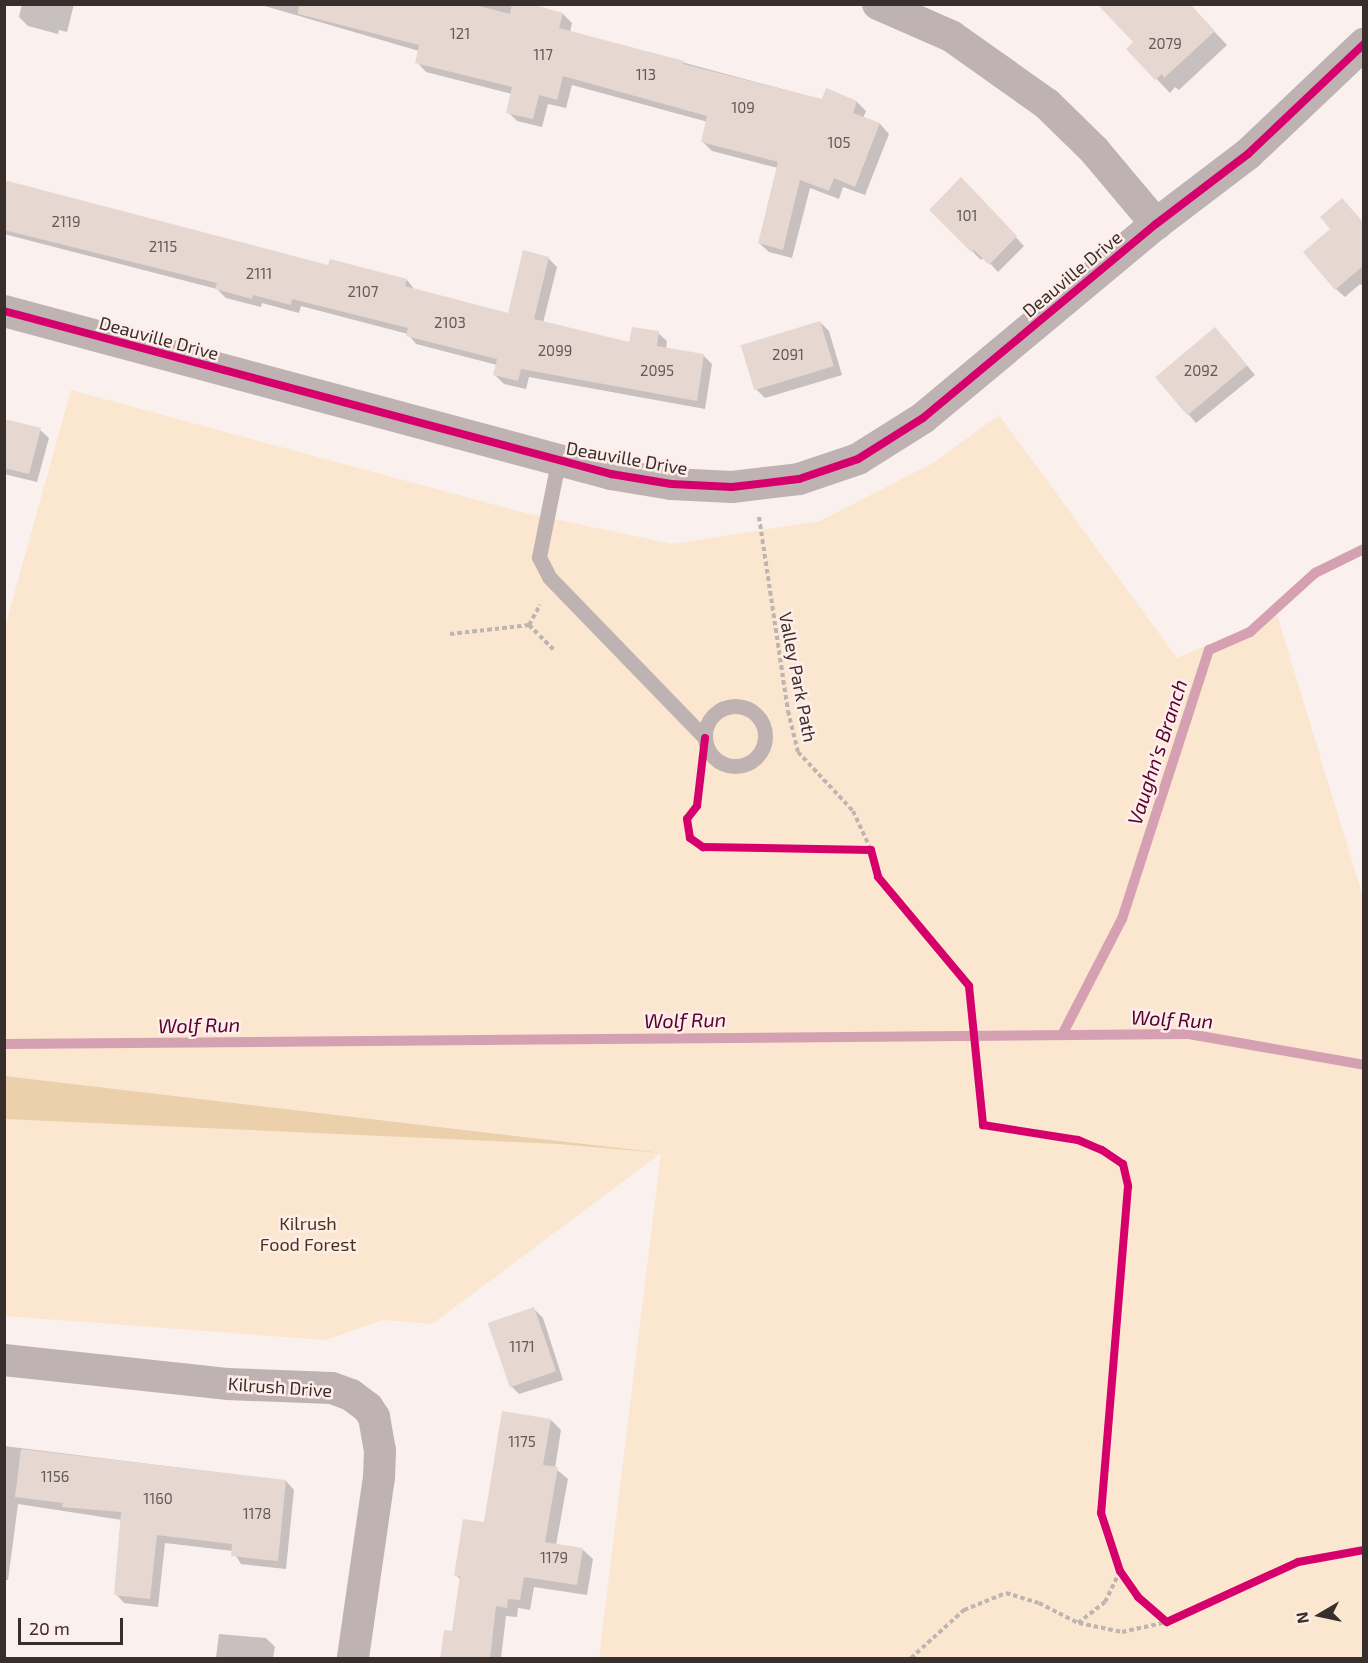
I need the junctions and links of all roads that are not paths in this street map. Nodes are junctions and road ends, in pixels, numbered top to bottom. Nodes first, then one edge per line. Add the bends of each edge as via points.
1 (878, 4) edge
2 (1364, 44) edge
3 (1156, 224) junction
4 (4, 311) edge
5 (558, 462) junction
6 (705, 738) junction
7 (4, 1360) edge
8 (353, 1659) edge

1 - 3 street via 951,36 1047,104 1094,150
2 - 3 street, Deauville Drive via 1248,154
3 - 5 street, Deauville Drive via 923,418 858,459 799,479 755,484 670,484
4 - 5 street, Deauville Drive
5 - 6 lane via 539,557 549,578
6 - 6 lane via 713,757 722,764 742,766 759,755 766,735 752,711 734,706 710,720
7 - 8 street, Kilrush Drive via 227,1384 332,1388 351,1395 368,1408 374,1416 380,1450 379,1477

